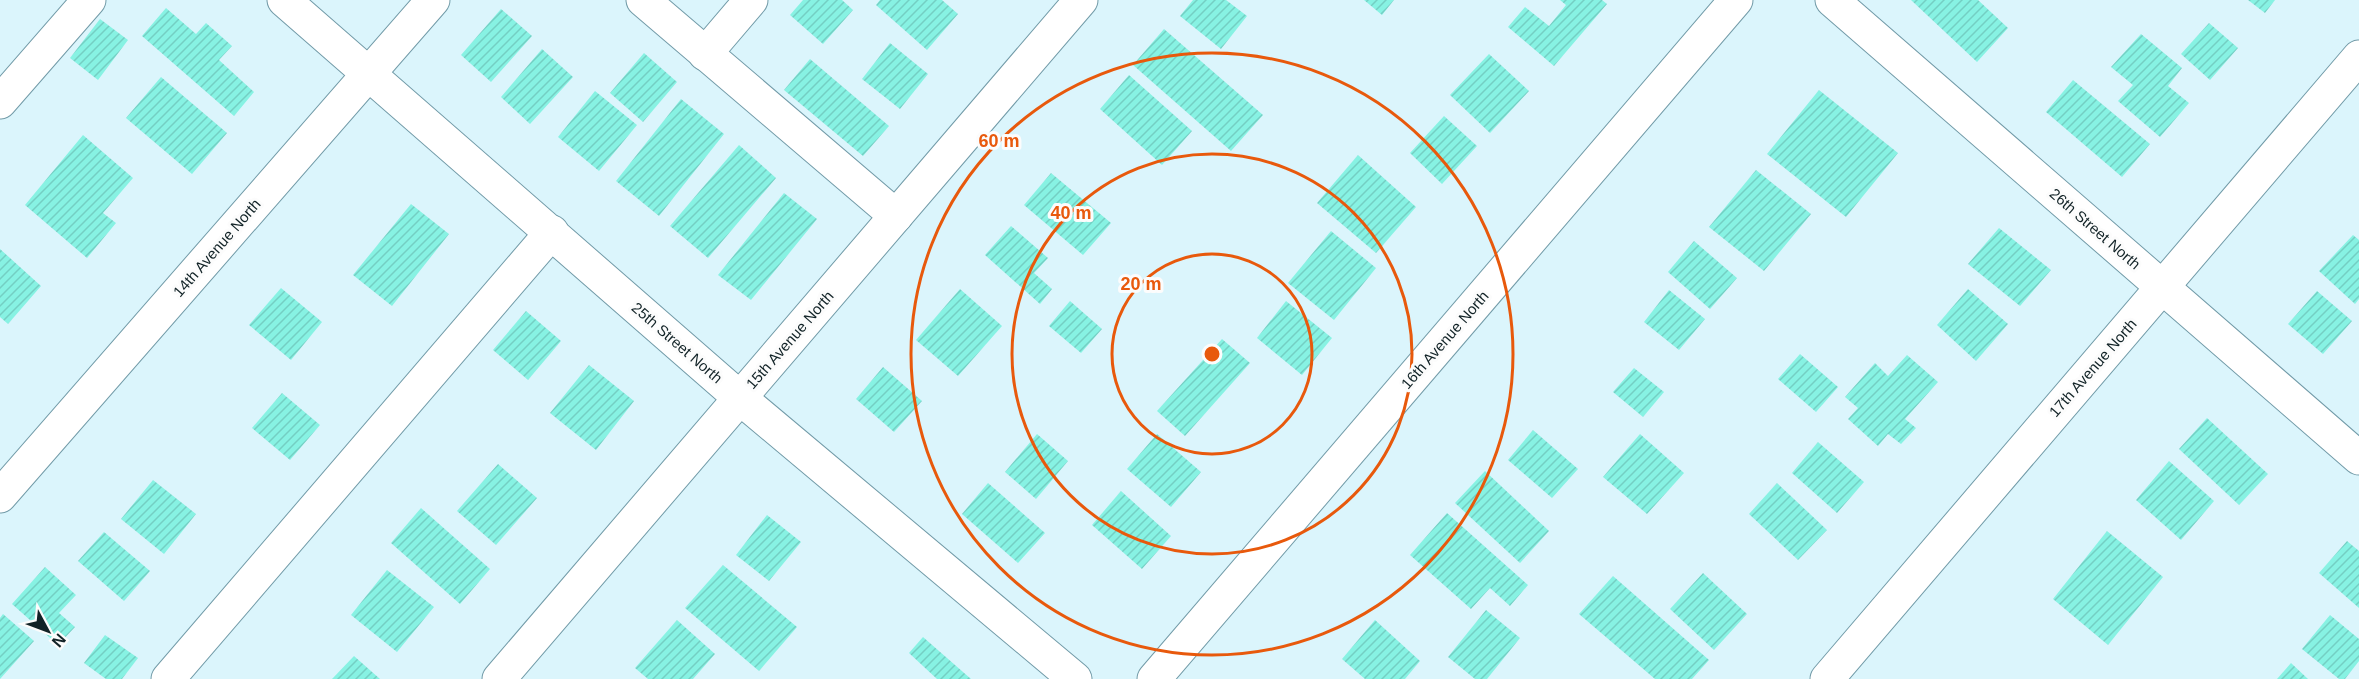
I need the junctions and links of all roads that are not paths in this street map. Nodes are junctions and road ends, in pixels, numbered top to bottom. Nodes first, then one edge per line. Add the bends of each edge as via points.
1 (89, 0) edge
2 (284, 0) edge
3 (433, 0) edge
4 (643, 0) edge
5 (752, 0) edge
6 (1081, 0) edge
7 (1736, 0) edge
8 (1832, 0) edge
9 (705, 54) junction
10 (2359, 57) edge
11 (370, 75) junction
12 (0, 102) edge
13 (896, 216) junction
14 (552, 232) junction
15 (2162, 287) junction
16 (740, 398) junction
17 (2359, 458) edge
18 (0, 496) edge
19 (168, 679) edge
20 (499, 679) edge
21 (1075, 679) edge
22 (1154, 679) edge
23 (1827, 679) edge

1 - 12 street
2 - 11 street, 25th Street North
3 - 11 street, 14th Avenue North
4 - 9 street
5 - 9 street
6 - 13 street, 15th Avenue North
7 - 22 street, 16th Avenue North
8 - 15 street, 26th Street North
9 - 13 street
10 - 15 street, 17th Avenue North
11 - 14 street, 25th Street North
11 - 18 street, 14th Avenue North
13 - 16 street, 15th Avenue North
14 - 16 street, 25th Street North
14 - 19 street
15 - 17 street, 26th Street North
15 - 23 street, 17th Avenue North
16 - 20 street, 15th Avenue North
16 - 21 street, 25th Street North

